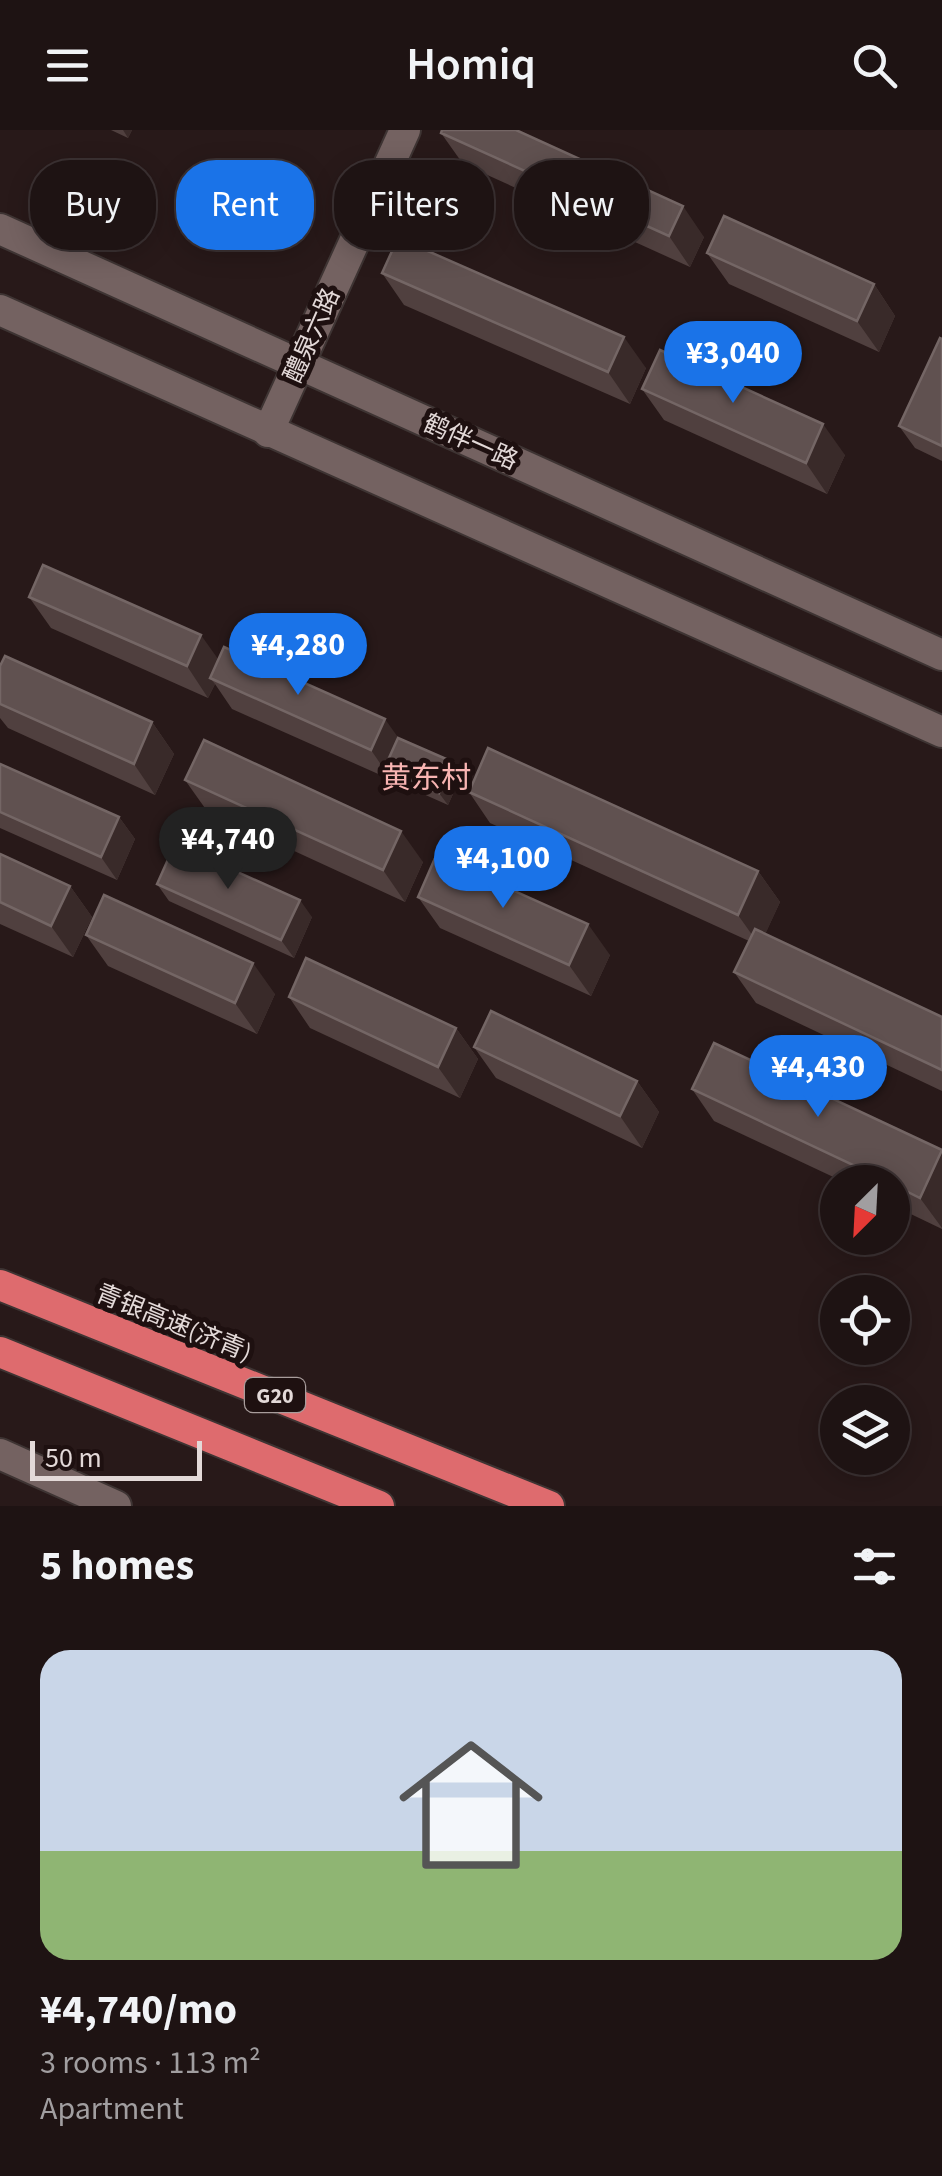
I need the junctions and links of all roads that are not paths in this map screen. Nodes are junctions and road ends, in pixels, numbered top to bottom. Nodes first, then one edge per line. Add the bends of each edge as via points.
1 (405, 130) edge
2 (0, 228) edge
3 (0, 310) edge
4 (299, 363) junction
5 (268, 432) junction
6 (942, 654) edge
7 (942, 732) edge
8 (0, 1285) edge
9 (0, 1352) edge
10 (0, 1454) edge
11 (116, 1506) edge
12 (379, 1506) edge
13 (549, 1506) edge

1 - 4 main road, 醴泉六路
2 - 4 main road, 鹤伴一路
3 - 5 main road
4 - 5 main road, 醴泉六路
4 - 6 main road, 鹤伴一路
5 - 7 main road
8 - 13 highway, 青银高速(济青) / G20
9 - 12 highway, G20
10 - 11 main road

